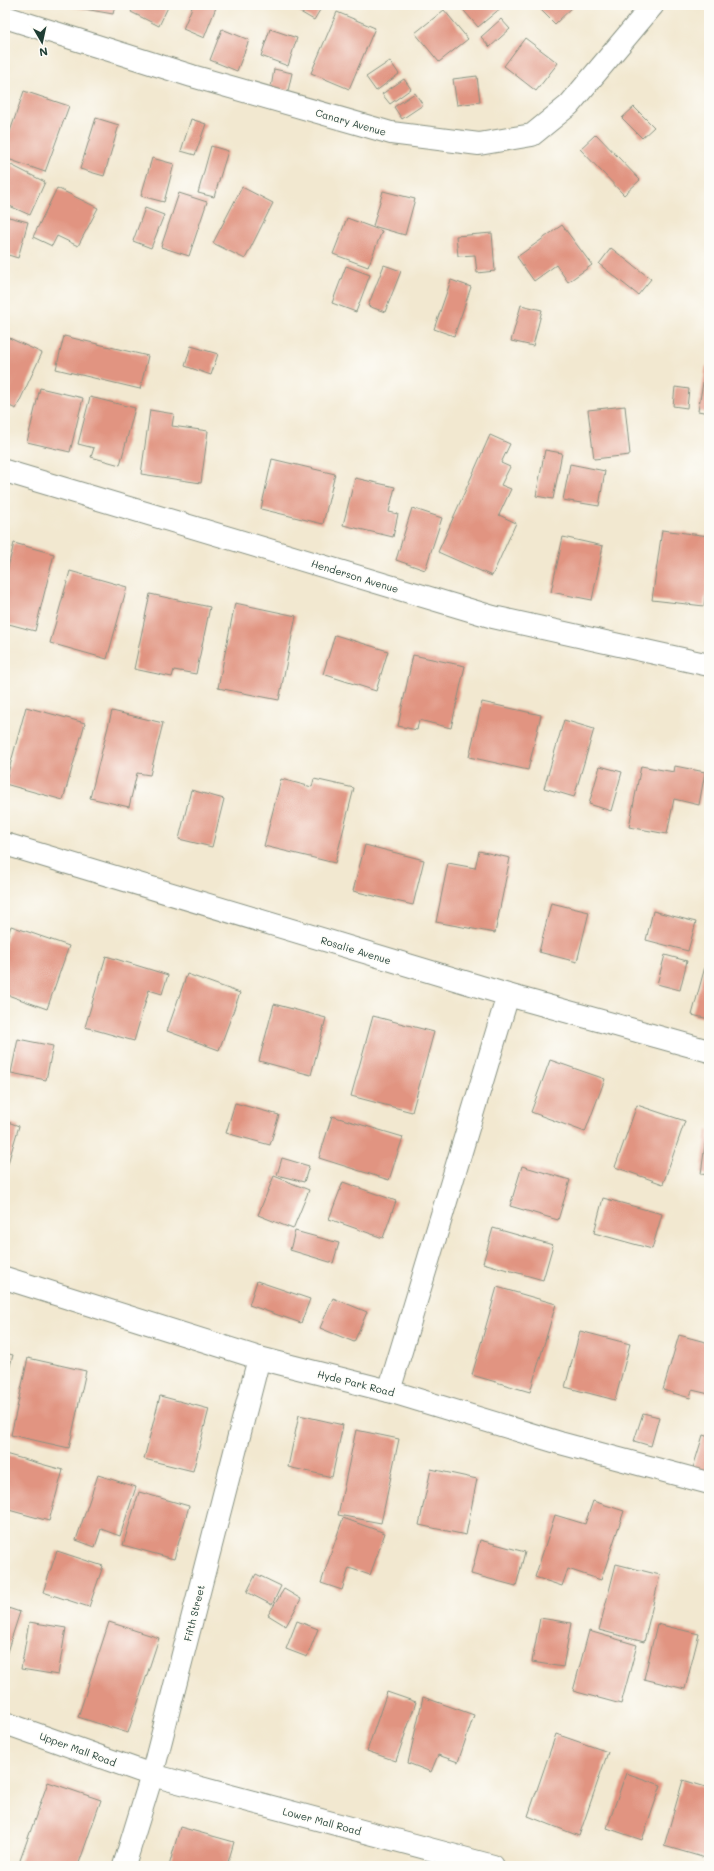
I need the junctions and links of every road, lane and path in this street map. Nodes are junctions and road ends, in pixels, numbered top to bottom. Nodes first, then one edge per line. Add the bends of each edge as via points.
1 (653, 5) edge
2 (5, 17) edge
3 (5, 471) edge
4 (709, 665) edge
5 (5, 844) edge
6 (508, 995) junction
7 (709, 1051) edge
8 (5, 1278) edge
9 (259, 1358) junction
10 (389, 1391) junction
11 (709, 1483) edge
12 (5, 1723) edge
13 (152, 1775) junction
14 (124, 1866) edge
15 (493, 1866) edge

1 - 2 street, Canary Avenue via 569,105 532,135 479,144 391,133 192,76
3 - 4 street, Henderson Avenue via 493,617
5 - 6 street, Rosalie Avenue
6 - 7 street, Rosalie Avenue
6 - 10 street
8 - 9 street, Hyde Park Road
9 - 10 street, Hyde Park Road
9 - 13 street, Fifth Street
10 - 11 street, Hyde Park Road via 560,1443
12 - 13 street, Upper Mall Road
13 - 14 street, Fifth Street
13 - 15 street, Lower Mall Road

